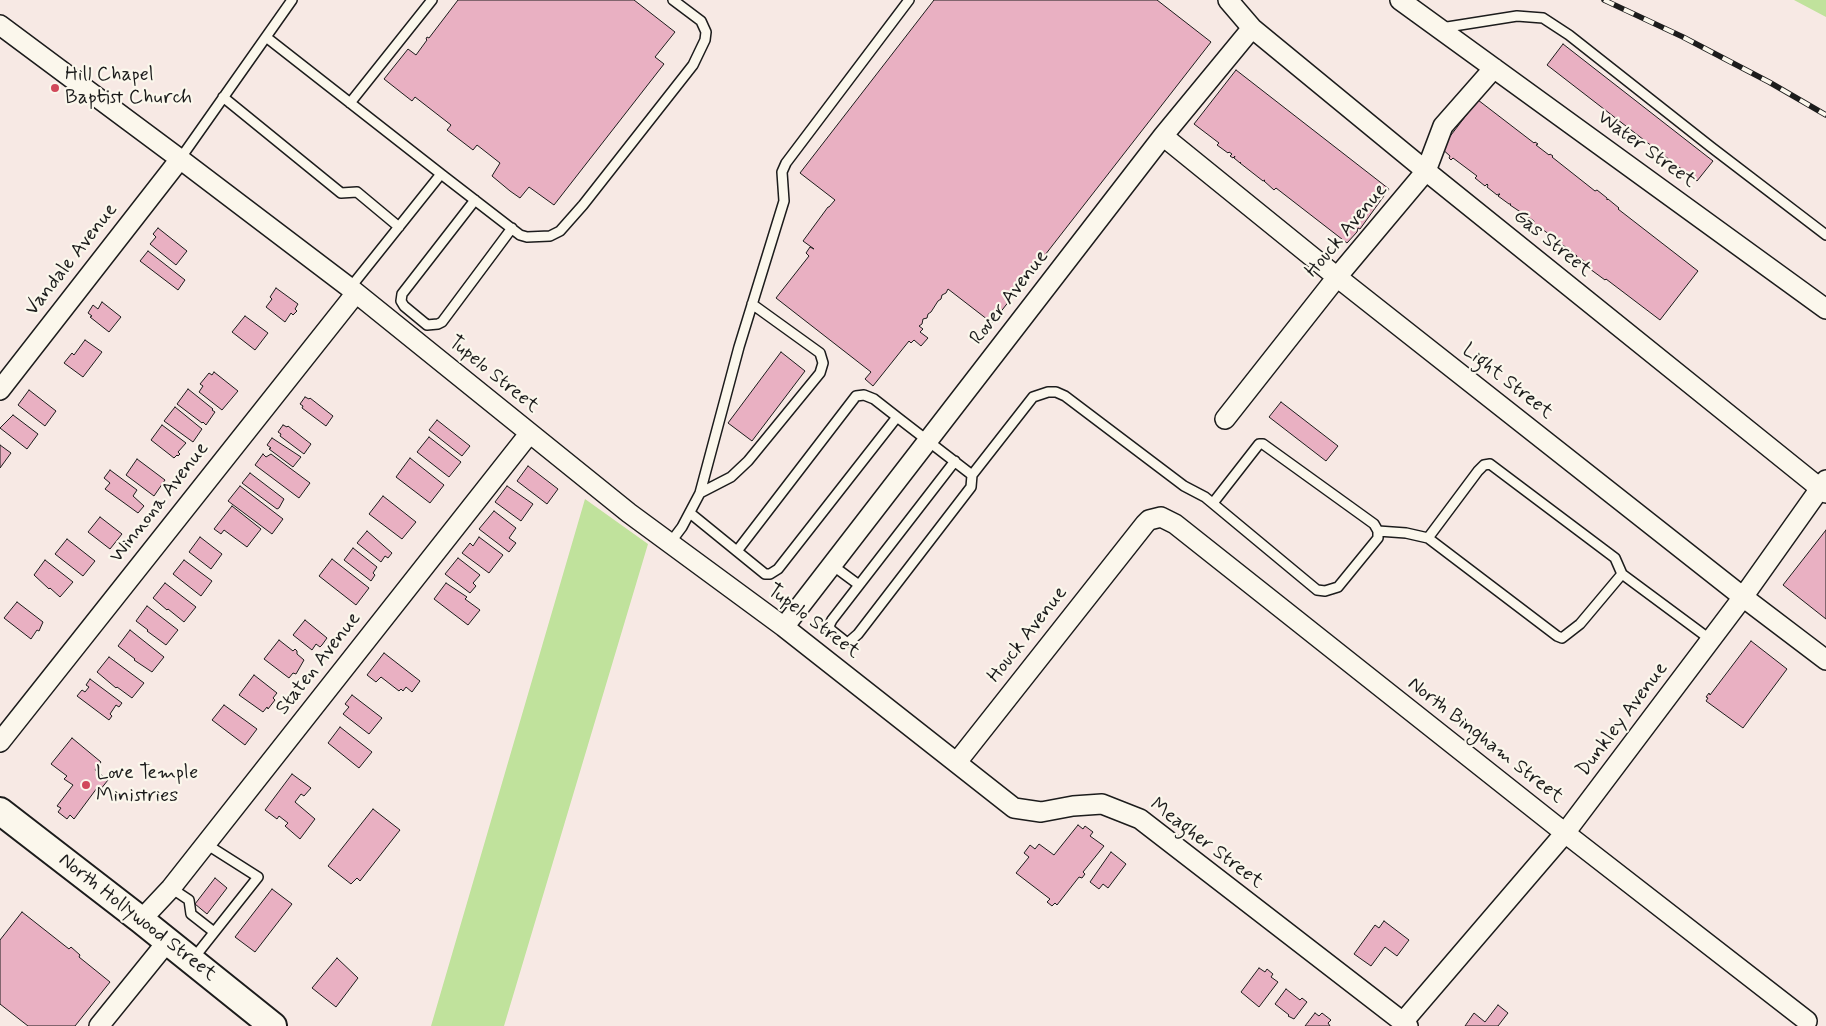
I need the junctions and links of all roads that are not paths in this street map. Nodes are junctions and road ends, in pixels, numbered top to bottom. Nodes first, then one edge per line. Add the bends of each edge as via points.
1 (292, 0) edge
2 (432, 0) edge
3 (673, 0) edge
4 (909, 0) edge
5 (1228, 0) edge
6 (1400, 0) edge
7 (0, 25) edge
8 (1252, 28) junction
9 (1439, 28) junction
10 (266, 37) junction
11 (1494, 68) junction
12 (223, 97) junction
13 (350, 103) junction
14 (1163, 136) junction
15 (180, 158) junction
16 (1426, 171) junction
17 (441, 174) junction
18 (475, 200) junction
19 (399, 227) junction
20 (512, 228) junction
21 (1826, 234) edge
22 (1337, 277) junction
23 (353, 291) junction
24 (752, 304) junction
25 (1826, 309) edge
26 (0, 390) edge
27 (897, 417) junction
28 (1225, 419) dead end
29 (529, 434) junction
30 (928, 440) junction
31 (954, 461) junction
32 (972, 475) junction
33 (1824, 487) edge
34 (700, 494) junction
35 (1213, 503) junction
36 (690, 513) junction
37 (1378, 531) junction
38 (1135, 536) joint
39 (1428, 538) junction
40 (670, 543) junction
41 (737, 551) junction
42 (832, 565) junction
43 (1622, 574) junction
44 (859, 585) junction
45 (1743, 597) junction
46 (784, 628) junction
47 (1711, 640) junction
48 (1826, 660) edge
49 (0, 742) edge
50 (957, 762) junction
51 (0, 811) edge
52 (1565, 833) junction
53 (206, 844) junction
54 (171, 888) junction
55 (141, 920) junction
56 (214, 932) junction
57 (167, 942) junction
58 (192, 961) junction
59 (1808, 1021) dead end
60 (1406, 1024) edge
61 (99, 1026) edge
62 (273, 1026) edge

1 - 10 lane
2 - 13 lane
3 - 20 lane via 701,21 706,32 693,65 560,231 550,236 528,237
4 - 24 lane via 786,163 782,172 784,201
5 - 8 street
6 - 9 street, Water Street
7 - 15 street, Tupelo Street
8 - 14 street, Rover Avenue
8 - 16 street, Gas Street
9 - 11 street, Water Street
9 - 21 lane, Water Street via 1517,16 1543,18
10 - 12 lane
10 - 13 lane
11 - 16 street, Houck Avenue via 1444,126
11 - 25 street, Water Street
12 - 15 lane
12 - 19 lane via 341,193 357,192
13 - 17 lane
14 - 22 street, Light Street
14 - 30 street, Rover Avenue
15 - 23 street, Tupelo Street
15 - 26 street, Vandale Avenue
16 - 22 street, Houck Avenue
16 - 33 street, Gas Street
17 - 18 lane
17 - 19 lane
18 - 20 lane
18 - 20 lane via 402,294 404,306 427,325 442,322
19 - 23 lane
22 - 28 street, Houck Avenue
22 - 45 street, Light Street
23 - 29 street, Tupelo Street
23 - 49 street, Winnona Avenue
24 - 34 lane
24 - 34 lane via 820,354 823,362 820,373 748,462 732,477
27 - 30 lane
27 - 41 lane via 874,399 856,396
27 - 41 lane via 778,569 765,574
29 - 40 street, Tupelo Street
29 - 53 street, Staten Avenue
30 - 31 lane
30 - 42 street, Rover Avenue
31 - 32 lane
31 - 44 lane
32 - 35 lane via 1033,397 1056,392 1184,486
32 - 44 lane via 971,487 858,634 846,642 829,626
33 - 45 street, Dunkley Avenue
34 - 36 lane
35 - 37 lane via 1259,444 1263,444 1374,524
35 - 37 lane via 1317,590 1338,587 1378,538
36 - 40 lane
36 - 41 lane
37 - 39 lane
38 - 50 street, Houck Avenue
38 - 52 street, North Bingham Street via 1149,520 1155,518 1175,524
39 - 43 lane via 1562,638 1580,624
39 - 43 lane via 1478,471 1490,464 1615,558
40 - 46 street, Tupelo Street
42 - 44 lane
42 - 46 street, Rover Avenue
43 - 47 lane
45 - 47 street, Dunkley Avenue
45 - 48 street, Light Street
46 - 50 street, Tupelo Street
47 - 52 street, Dunkley Avenue
50 - 60 street, Meagher Street via 1014,808 1041,812 1102,804 1140,819
51 - 55 main road, North Hollywood Street
52 - 59 street, North Bingham Street
52 - 60 street, Dunkley Avenue
53 - 54 street, Staten Avenue
53 - 56 lane via 258,877
54 - 55 street, Staten Avenue
54 - 56 lane via 188,900 191,914
55 - 57 main road, North Hollywood Street
56 - 58 lane
57 - 58 main road, North Hollywood Street
57 - 61 street
58 - 62 main road, North Hollywood Street

